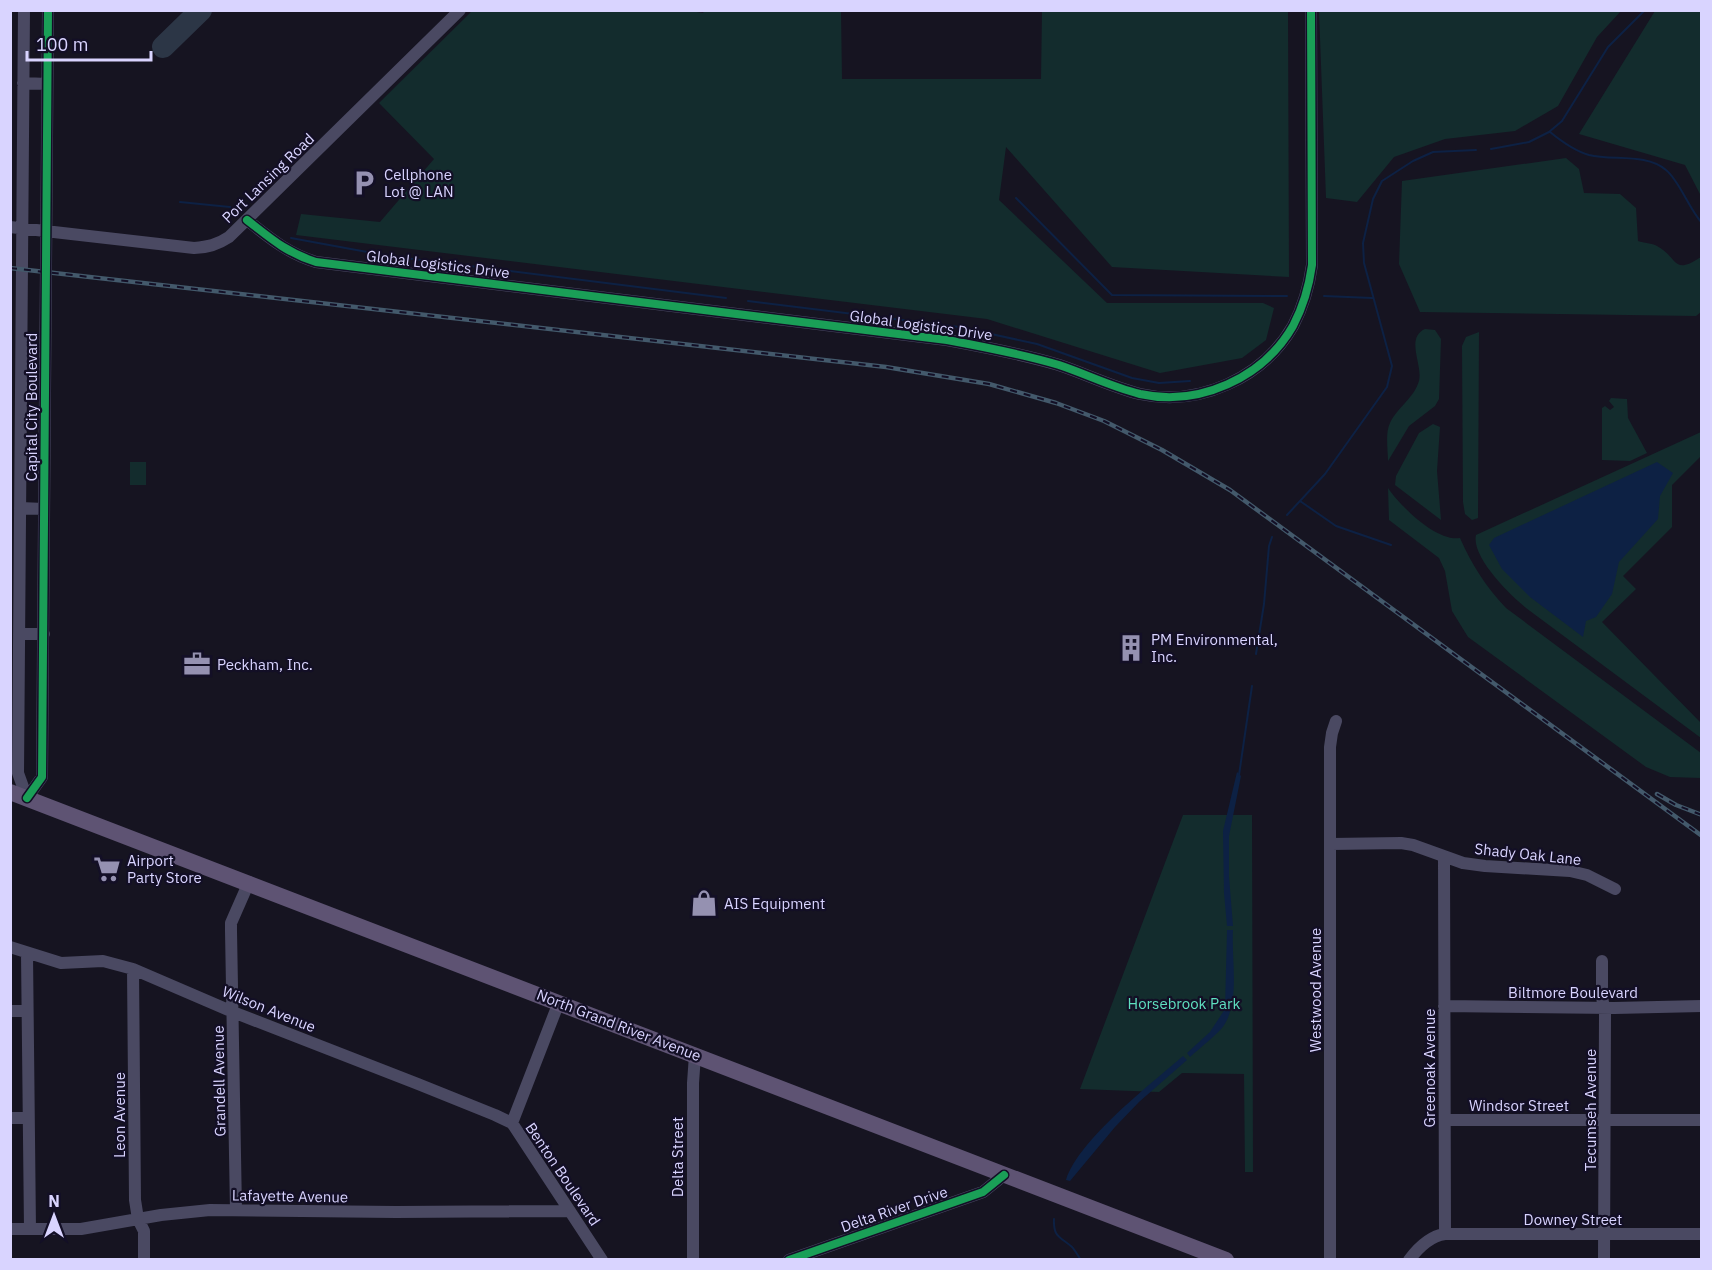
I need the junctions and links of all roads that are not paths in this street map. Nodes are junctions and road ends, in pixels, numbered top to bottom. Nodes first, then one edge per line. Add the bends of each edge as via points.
1 (24, 10) edge
2 (48, 10) edge
3 (460, 10) edge
4 (1311, 10) edge
5 (23, 83) junction
6 (47, 84) junction
7 (247, 220) junction
8 (16, 227) edge
9 (46, 231) junction
10 (21, 315) junction
11 (46, 392) junction
12 (20, 508) junction
13 (44, 509) junction
14 (19, 634) junction
15 (44, 634) junction
16 (1336, 721) dead end
17 (10, 792) edge
18 (27, 798) junction
19 (1331, 844) junction
20 (1444, 857) junction
21 (249, 882) junction
22 (1615, 890) dead end
23 (10, 947) edge
24 (27, 954) junction
25 (1602, 961) dead end
26 (133, 969) junction
27 (559, 1002) junction
28 (1444, 1006) junction
29 (1701, 1006) edge
30 (1604, 1007) junction
31 (10, 1011) edge
32 (27, 1011) junction
33 (233, 1012) junction
34 (695, 1055) junction
35 (10, 1118) edge
36 (28, 1118) junction
37 (1444, 1120) junction
38 (1605, 1120) junction
39 (1701, 1120) edge
40 (512, 1123) junction
41 (1004, 1175) junction
42 (236, 1210) junction
43 (570, 1211) junction
44 (138, 1219) junction
45 (10, 1229) edge
46 (30, 1229) junction
47 (1701, 1233) edge
48 (1444, 1234) junction
49 (1604, 1234) junction
50 (813, 1256) edge
51 (144, 1260) edge
52 (602, 1260) edge
53 (693, 1260) edge
54 (789, 1260) edge
55 (1226, 1260) edge
56 (1330, 1260) edge
57 (1409, 1260) edge
58 (1604, 1260) edge

1 - 5 street, Capital City Boulevard
2 - 6 street, Capital City Boulevard
3 - 7 street, Port Lansing Road
4 - 7 street, Global Logistics Drive via 1309,285 1293,326 1281,344 1241,377 1195,395 1142,394 1047,362 947,340 316,262 281,247
5 - 6 street
5 - 8 street, Capital City Boulevard
6 - 9 street, Capital City Boulevard
7 - 9 street, Port Lansing Road via 218,244 194,248
8 - 9 street, Port Lansing Road
8 - 10 street, Capital City Boulevard
9 - 11 street, Capital City Boulevard
10 - 11 street, Capital City Boulevard via 26,305 37,306 38,373
10 - 12 street, Capital City Boulevard
11 - 13 street, Capital City Boulevard
12 - 13 street
12 - 14 street, Capital City Boulevard
13 - 15 street, Capital City Boulevard
14 - 15 street
14 - 18 street, Capital City Boulevard via 18,773
15 - 18 street, Capital City Boulevard via 42,777
16 - 19 street, Westwood Avenue via 1330,747
17 - 18 main road, North Grand River Avenue
18 - 21 main road, North Grand River Avenue
19 - 20 street, Shady Oak Lane via 1401,843
19 - 56 street, Westwood Avenue
20 - 22 street, Shady Oak Lane via 1485,866 1570,871
20 - 28 street, Greenoak Avenue
21 - 27 main road, North Grand River Avenue
21 - 33 street, Grandell Avenue via 231,923
23 - 24 street, Wilson Avenue
24 - 26 street, Wilson Avenue via 61,963 103,961
24 - 32 street
25 - 30 street, Tecumseh Avenue
26 - 33 street, Wilson Avenue
26 - 44 street, Leon Avenue
27 - 34 main road, North Grand River Avenue
27 - 40 street, Benton Boulevard
28 - 30 street, Biltmore Boulevard
28 - 37 street, Greenoak Avenue
29 - 30 street, Biltmore Boulevard
30 - 38 street, Tecumseh Avenue
31 - 32 street
32 - 36 street
33 - 40 street, Wilson Avenue
33 - 42 street, Grandell Avenue
34 - 41 main road, North Grand River Avenue
34 - 53 street, Delta Street
35 - 36 street
36 - 46 street
37 - 38 street, Windsor Street
37 - 48 street, Greenoak Avenue
38 - 39 street, Windsor Street
38 - 49 street, Tecumseh Avenue
40 - 43 street, Benton Boulevard
41 - 50 street, Delta River Drive via 983,1192
41 - 55 main road, North Grand River Avenue
42 - 43 street, Lafayette Avenue
42 - 44 street, Lafayette Avenue via 179,1212
43 - 52 street, Benton Boulevard
44 - 46 street, Lafayette Avenue via 81,1229
44 - 51 street, Leon Avenue via 144,1231
45 - 46 street, Lafayette Avenue
47 - 49 street, Downey Street
48 - 49 street, Downey Street
48 - 57 street via 1429,1240
49 - 58 street, Tecumseh Avenue
50 - 54 street, Delta River Drive

